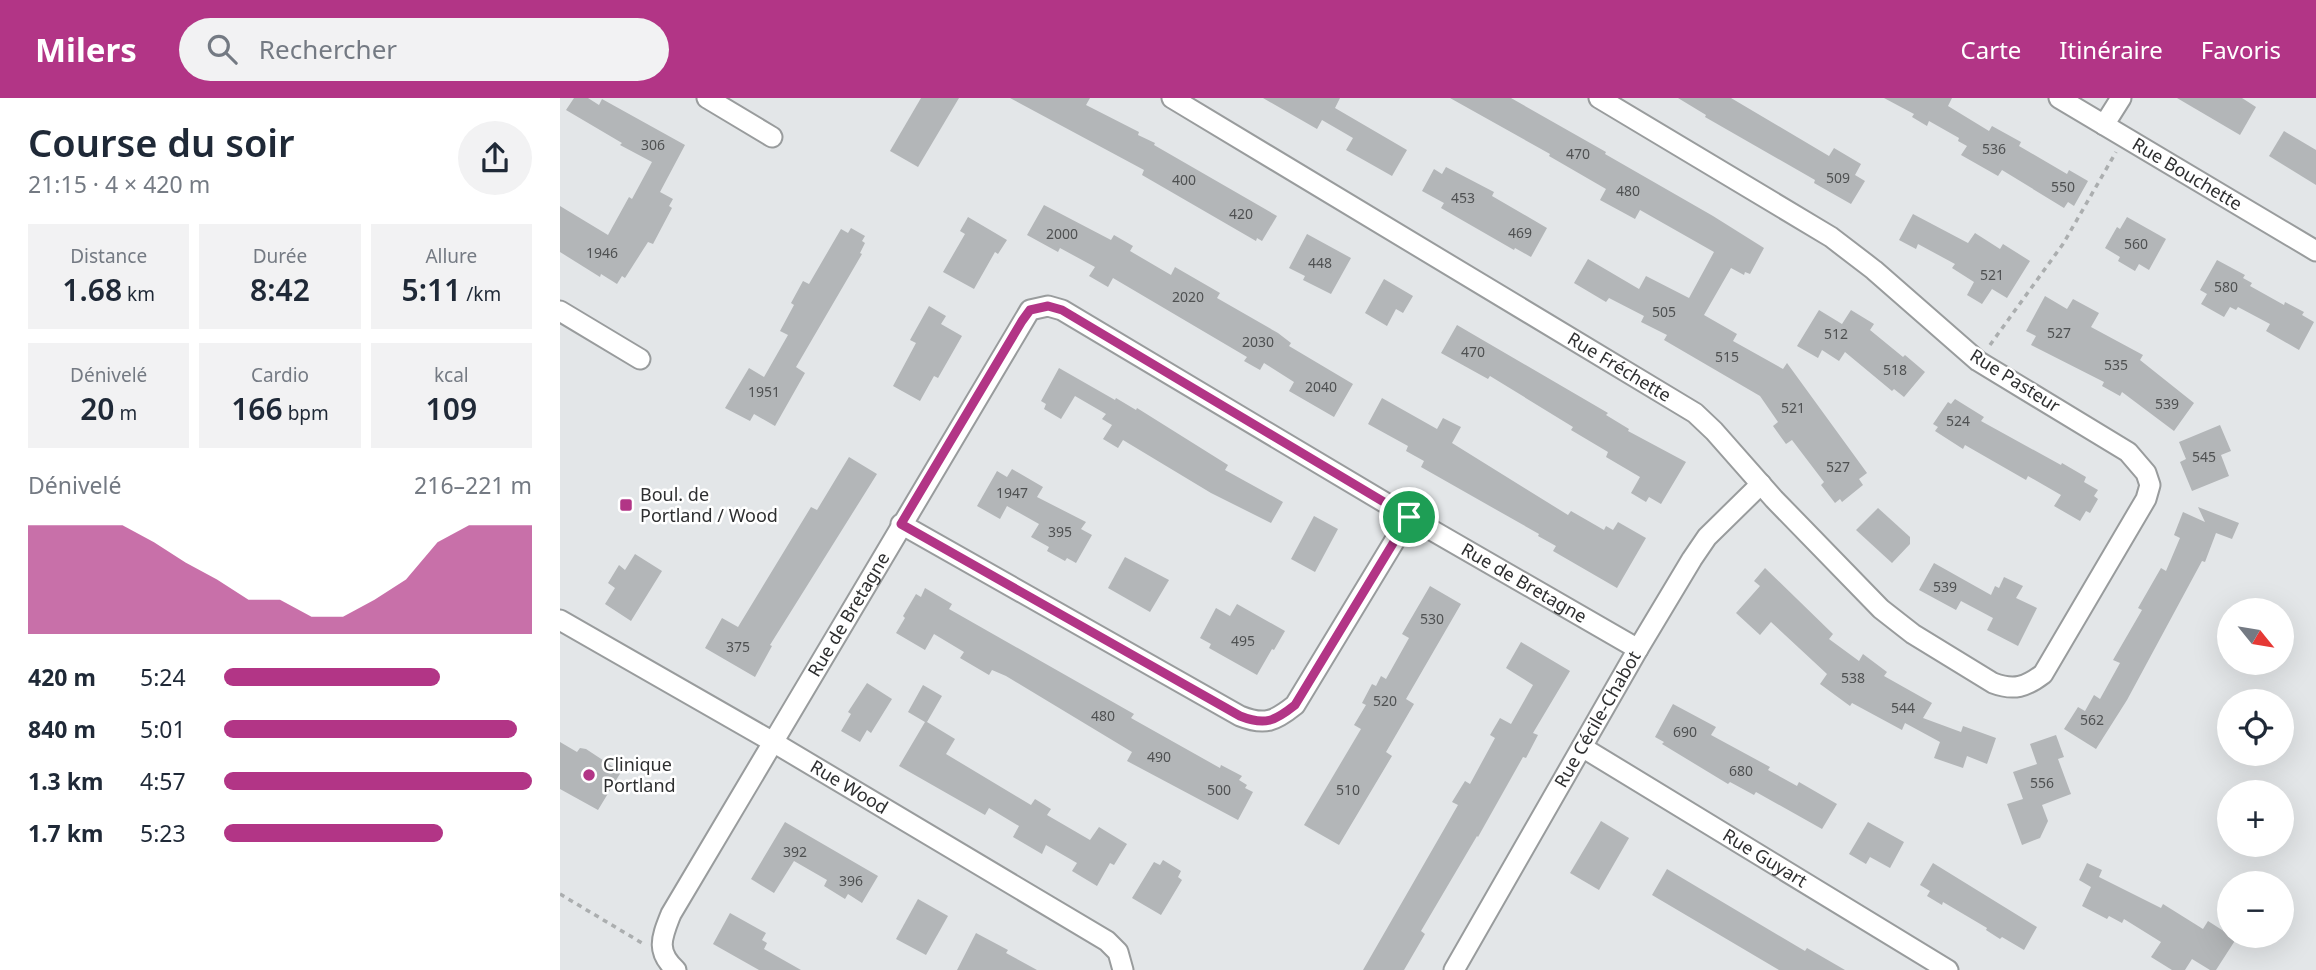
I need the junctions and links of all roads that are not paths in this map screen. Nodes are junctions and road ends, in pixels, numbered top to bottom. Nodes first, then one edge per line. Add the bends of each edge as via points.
1 (707, 98) edge
2 (1172, 98) edge
3 (1599, 98) edge
4 (2059, 98) edge
5 (2121, 98) edge
6 (2104, 125) junction
7 (772, 137) dead end
8 (2316, 251) edge
9 (560, 311) edge
10 (640, 359) dead end
11 (1761, 484) junction
12 (1409, 517) junction
13 (901, 524) junction
14 (560, 620) edge
15 (1637, 649) junction
16 (2018, 688) joint
17 (773, 741) junction
18 (1582, 747) junction
19 (676, 970) edge
20 (1124, 970) edge
21 (1454, 970) edge
22 (1948, 970) edge

1 - 7 street
2 - 11 street, Rue Fréchette via 1676,401 1714,431
3 - 16 street, Rue Pasteur via 1831,237 1978,361 2103,435 2128,452 2146,473 2150,485 2146,499 2055,657 2043,674
4 - 6 street, Rue Bouchette
5 - 6 street
6 - 8 street, Rue Bouchette
9 - 10 street
11 - 15 street, Rue Cécile-Chabot via 1707,537
11 - 16 street, Rue Fréchette via 1897,624 1993,682
12 - 13 street via 1295,705 1276,719 1255,723
12 - 13 street, Rue de Bretagne via 1074,317 1048,306 1030,310 1022,321
12 - 15 street, Rue de Bretagne
13 - 17 street, Rue de Bretagne
14 - 17 street, Rue Wood
15 - 18 street, Rue Cécile-Chabot
17 - 19 street, Rue de Bretagne via 671,914 661,950
17 - 20 street, Rue Wood via 1107,941
18 - 21 street, Rue Cécile-Chabot
18 - 22 street, Rue Guyart

